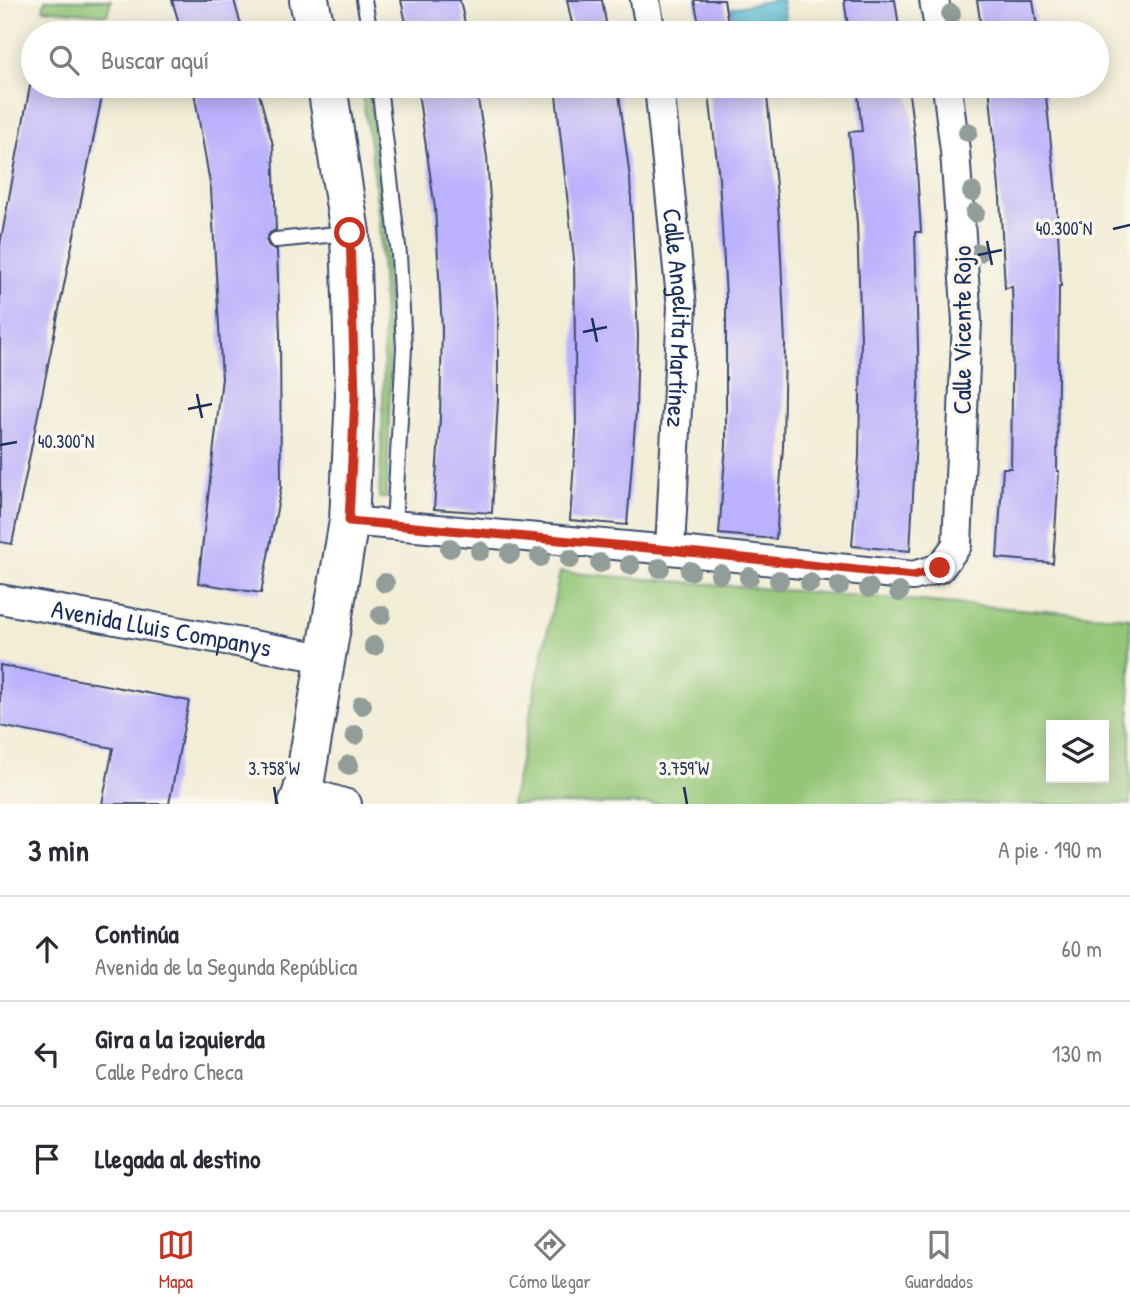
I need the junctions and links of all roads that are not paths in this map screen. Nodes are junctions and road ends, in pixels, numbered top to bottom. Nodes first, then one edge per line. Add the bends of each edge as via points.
1 (309, 0) edge
2 (364, 0) edge
3 (645, 0) edge
4 (934, 0) edge
5 (313, 21) edge
6 (368, 21) edge
7 (649, 21) edge
8 (938, 21) edge
9 (329, 98) edge
10 (380, 98) edge
11 (660, 98) edge
12 (948, 98) edge
13 (350, 233) junction
14 (276, 240) dead end
15 (349, 521) junction
16 (394, 525) junction
17 (670, 550) junction
18 (0, 599) edge
19 (325, 658) junction
20 (300, 797) edge
21 (344, 803) edge

1 - 5 street
2 - 6 lane
3 - 7 street
4 - 8 street
9 - 13 street
10 - 16 lane via 399,255 404,348
11 - 17 street, Calle Angelita Martínez via 682,307
12 - 17 street, Calle Vicente Rojo via 967,321 957,545 940,568 913,576
13 - 14 lane
13 - 15 street via 355,396
15 - 16 street
15 - 19 street
16 - 17 street
18 - 19 street, Avenida Lluis Companys
19 - 20 street
20 - 21 street

